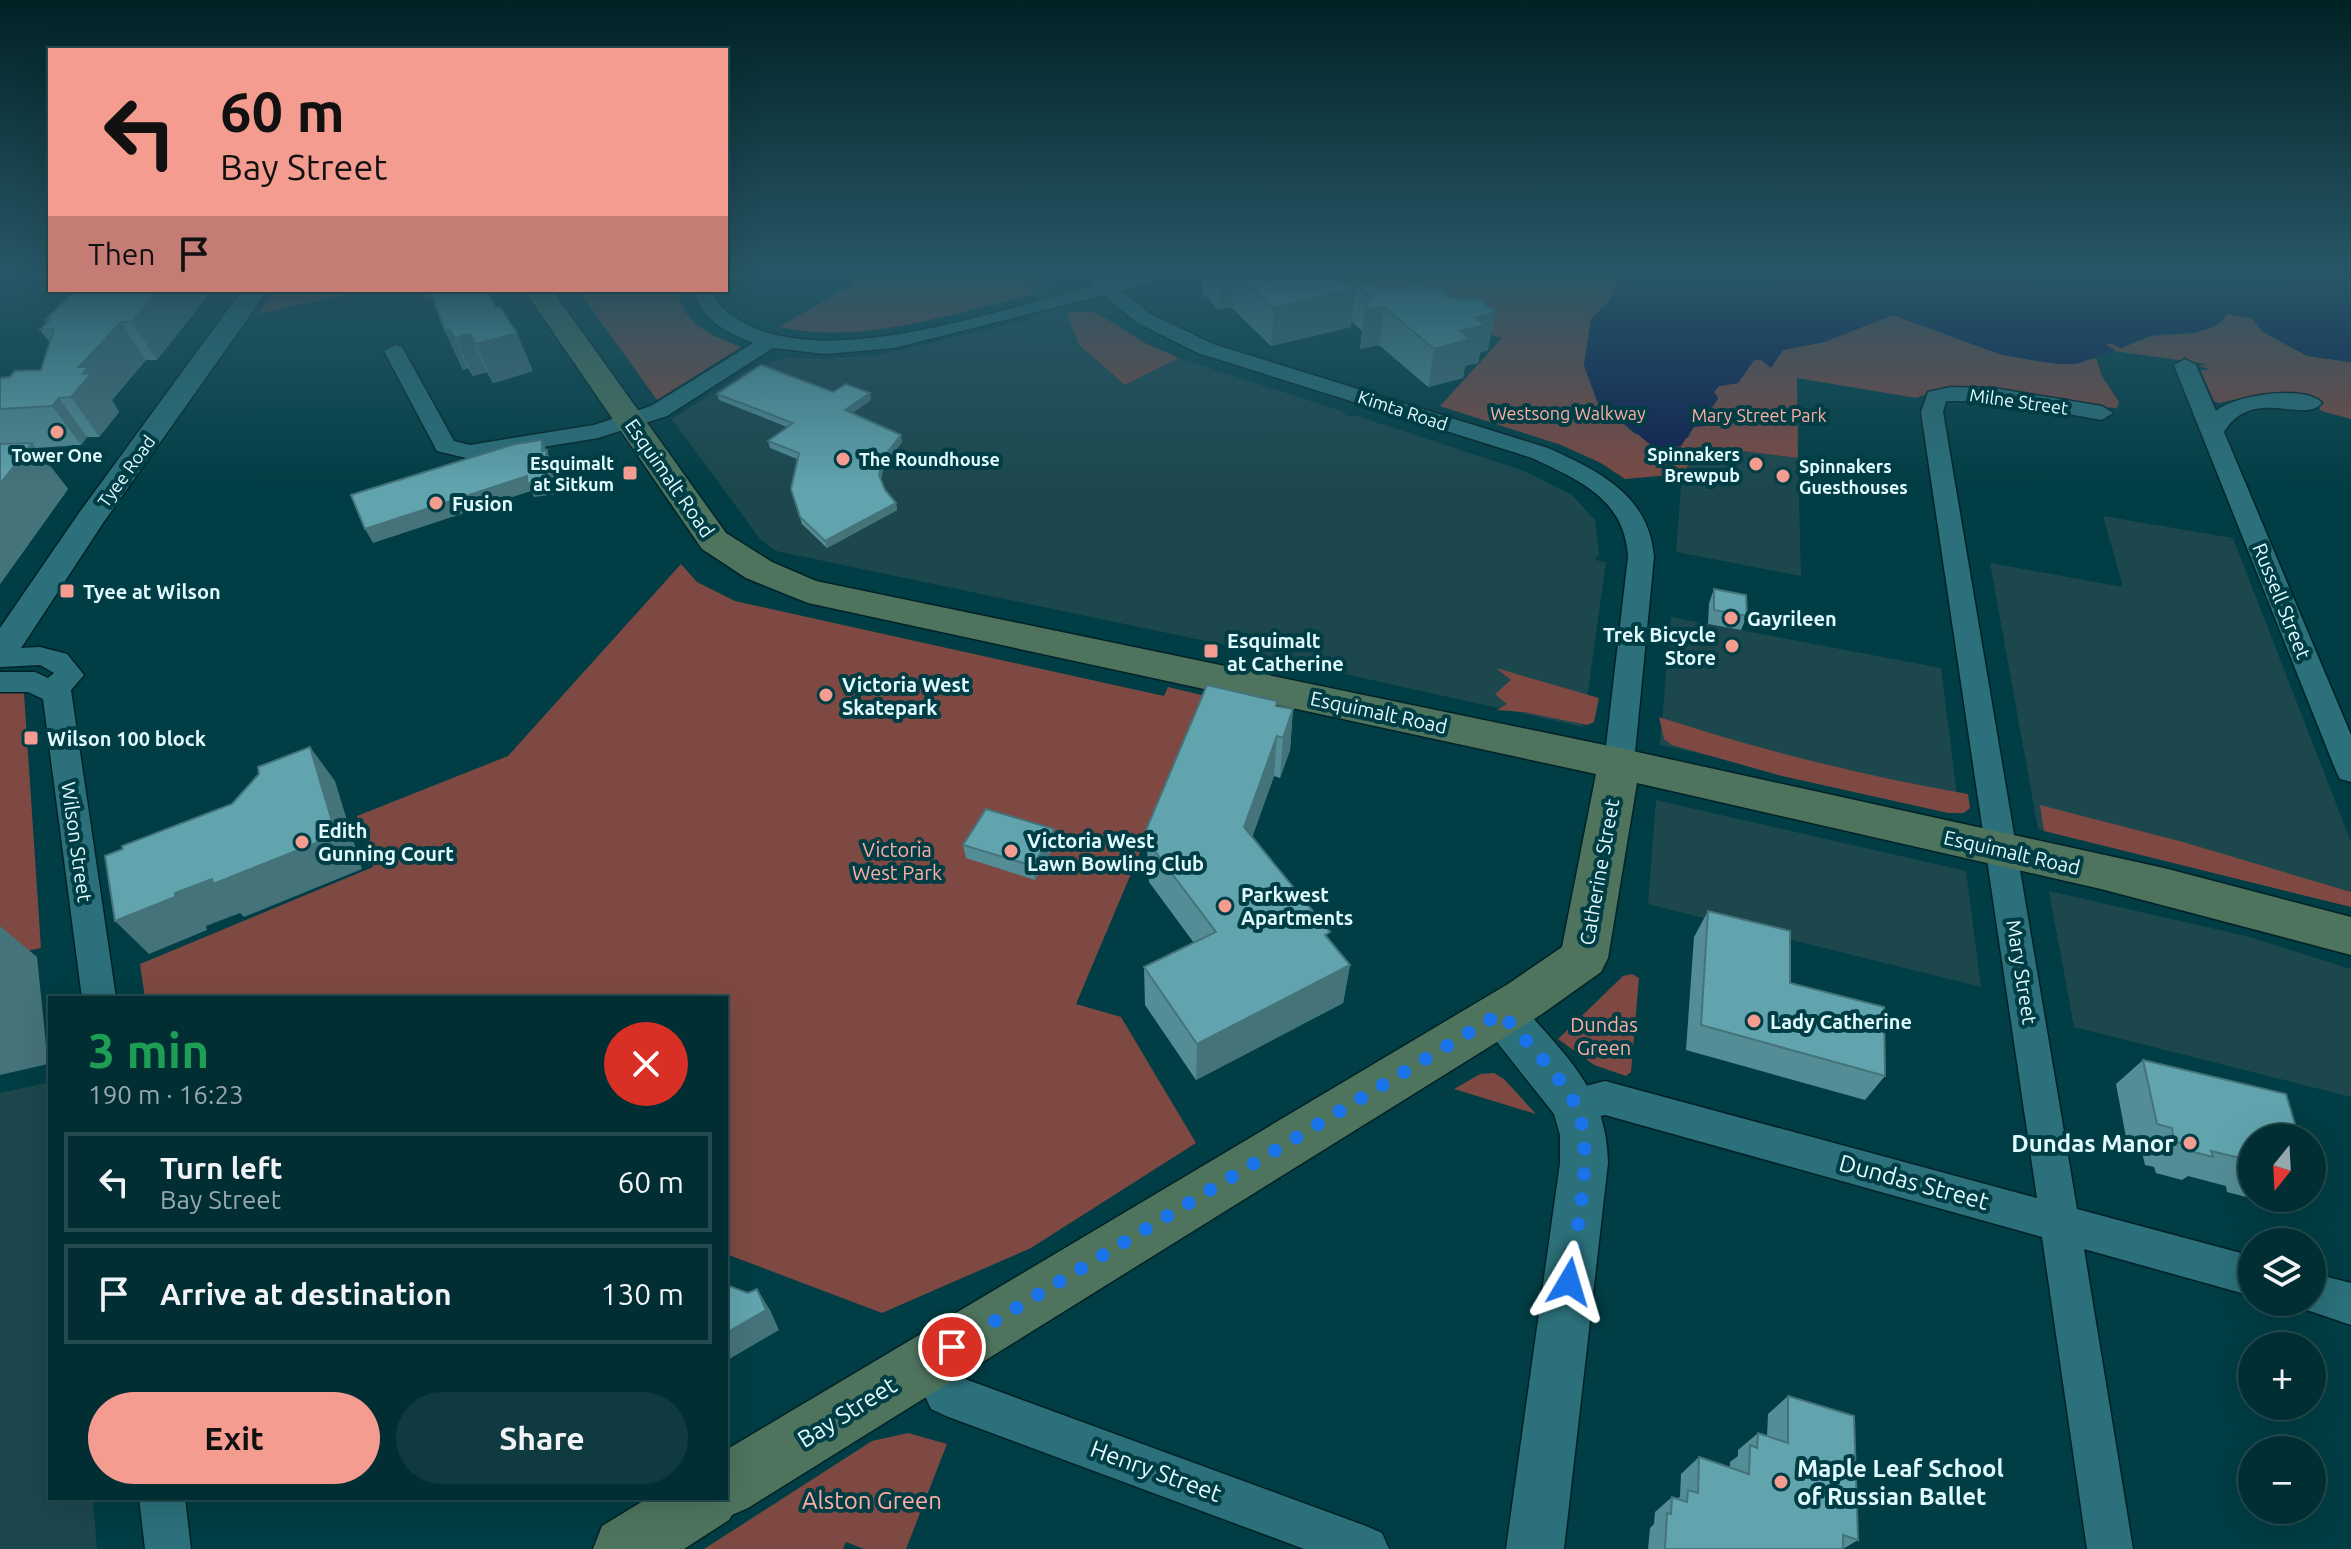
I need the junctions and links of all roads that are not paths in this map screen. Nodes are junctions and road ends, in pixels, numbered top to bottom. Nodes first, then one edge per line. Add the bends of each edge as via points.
1 (215, 345) edge
2 (576, 345) edge
3 (763, 345) edge
4 (799, 345) edge
5 (852, 345) edge
6 (1202, 345) edge
7 (395, 351) dead end
8 (2185, 365) dead end
9 (1936, 397) joint
10 (2311, 403) dead end
11 (2102, 413) dead end
12 (629, 421) junction
13 (2213, 432) junction
14 (1625, 509) joint
15 (0, 656) edge
16 (0, 682) edge
17 (56, 687) junction
18 (1619, 763) junction
19 (2351, 771) edge
20 (2003, 850) junction
21 (2351, 936) edge
22 (99, 996) edge
23 (1501, 1013) junction
24 (1575, 1104) junction
25 (2060, 1222) junction
26 (2238, 1272) edge
27 (2326, 1297) edge
28 (2351, 1304) edge
29 (946, 1394) dead end
30 (728, 1485) edge
31 (162, 1500) edge
32 (704, 1500) edge
33 (168, 1549) edge
34 (625, 1549) edge
35 (1366, 1549) edge
36 (1535, 1549) edge
37 (2110, 1549) edge

1 - 15 street, Tyee Road
2 - 12 main road, Esquimalt Road
3 - 12 street via 659,411
4 - 5 street
6 - 14 street, Kimta Road via 1550,458 1605,489
7 - 12 street via 445,446 470,452
8 - 13 street, Russell Street
9 - 11 street, Milne Street via 1974,394
9 - 20 street, Mary Street via 1932,412
10 - 13 street via 2245,405 2228,412
12 - 18 main road, Esquimalt Road via 714,541 740,562 808,591
13 - 19 street, Russell Street
14 - 18 street, Catherine Street via 1638,532 1641,557
15 - 17 street, Wilson Street via 58,659 70,675
16 - 17 street
17 - 22 street, Wilson Street
18 - 20 main road, Esquimalt Road
18 - 23 main road, Catherine Street via 1584,958
20 - 21 main road, Esquimalt Road
20 - 25 street, Mary Street
23 - 24 street
23 - 30 main road, Bay Street
24 - 25 street, Dundas Street via 1605,1098
24 - 36 street via 1584,1135 1584,1163
25 - 26 street, Dundas Street
25 - 37 street, Mary Street
27 - 28 street
29 - 35 street, Henry Street
31 - 33 street
32 - 34 main road

